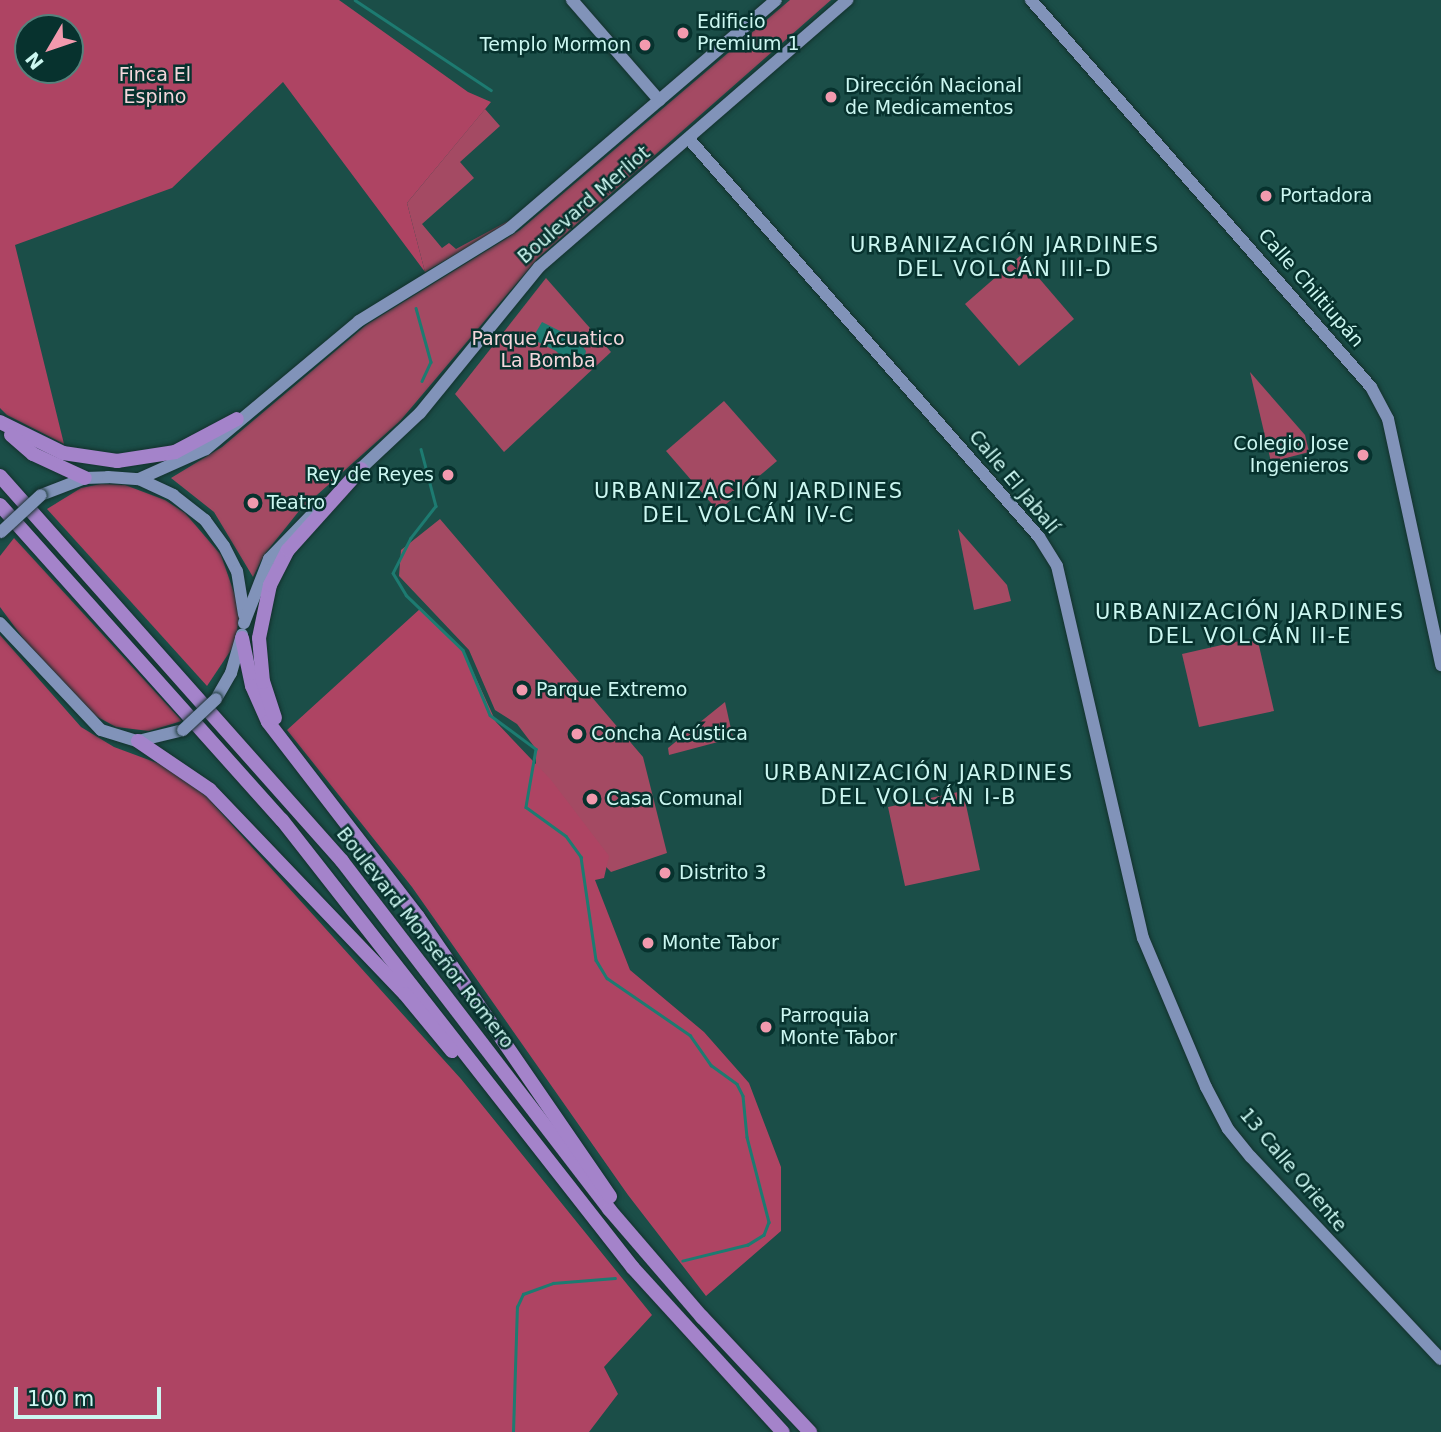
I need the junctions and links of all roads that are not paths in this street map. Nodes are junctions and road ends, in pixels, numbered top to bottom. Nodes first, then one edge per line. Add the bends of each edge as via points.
1 (572, 0) edge
2 (776, 0) edge
3 (847, 0) edge
4 (1031, 0) edge
5 (659, 100) junction
6 (689, 139) junction
7 (237, 419) junction
8 (0, 423) edge
9 (360, 469) junction
10 (0, 475) edge
11 (85, 478) junction
12 (139, 480) junction
13 (0, 505) edge
14 (0, 532) edge
15 (0, 623) edge
16 (243, 630) junction
17 (1441, 665) edge
18 (138, 741) junction
19 (299, 762) junction
20 (1143, 937) joint
21 (587, 1211) junction
22 (652, 1259) junction
23 (1441, 1359) edge
24 (783, 1432) edge
25 (810, 1432) edge

1 - 5 main road
2 - 5 main road, Boulevard Merliot
3 - 6 main road, Boulevard Merliot
4 - 17 main road, Calle Chiltiupán via 1328,334 1376,395 1388,419
5 - 7 main road, Boulevard Merliot via 510,228 359,321
6 - 9 main road, Boulevard Merliot via 539,267 420,413
6 - 20 main road, Calle El Jabalí via 1038,537 1057,566
7 - 8 highway via 174,452 117,461 63,453
7 - 12 main road, Boulevard Merliot via 195,455
8 - 11 highway via 33,454
9 - 16 main road, Boulevard Merliot via 278,547 260,577
9 - 19 highway via 288,550 270,585 261,620 260,662 267,696
10 - 22 highway, Boulevard Monseñor Romero via 334,851
11 - 12 main road
11 - 14 main road, bridge via 41,495
12 - 16 main road via 184,502 213,529 237,571
13 - 21 highway, Boulevard Monseñor Romero via 282,820
15 - 18 main road via 88,721 109,734
16 - 18 main road, Boulevard Merliot, bridge via 231,673 216,699 183,730
16 - 19 highway via 258,703
18 - 21 highway via 209,790 405,994
19 - 22 highway via 471,991
20 - 23 main road, 13 Calle Oriente via 1178,1025 1228,1129
21 - 24 highway, Boulevard Monseñor Romero via 680,1322
22 - 25 highway, Boulevard Monseñor Romero

